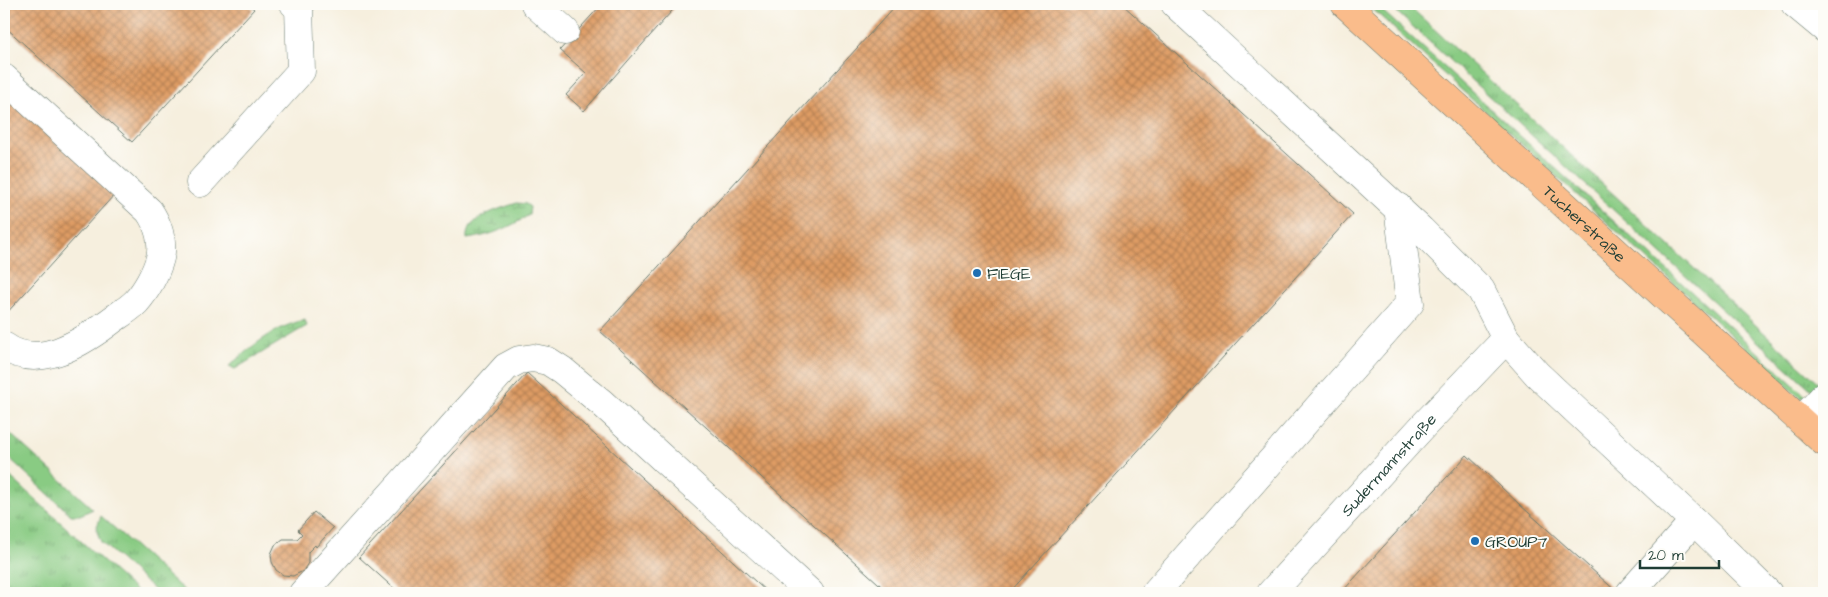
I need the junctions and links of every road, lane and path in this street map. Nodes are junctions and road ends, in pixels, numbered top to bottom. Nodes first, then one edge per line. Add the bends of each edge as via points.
1 (294, 4) edge
2 (535, 4) edge
3 (1175, 4) edge
4 (1345, 4) edge
5 (1795, 4) edge
6 (1824, 28) edge
7 (565, 32) dead end
8 (4, 78) edge
9 (200, 184) dead end
10 (1398, 207) junction
11 (1506, 339) junction
12 (4, 346) edge
13 (1824, 396) edge
14 (1801, 421) junction
15 (1824, 442) edge
16 (1694, 521) junction
17 (303, 593) edge
18 (810, 593) edge
19 (1155, 593) edge
20 (1271, 593) edge
21 (1630, 593) edge
22 (1768, 593) edge

1 - 9 street via 299,8 301,71
2 - 7 street
3 - 10 street
4 - 14 main road, Tucherstraße
5 - 6 street
8 - 12 street via 149,211 156,220 161,245 154,273 136,302 92,334 50,354 21,355
10 - 11 street via 1481,290
10 - 19 street via 1410,304
11 - 16 street via 1546,382
11 - 20 street, Sudermannstraße
13 - 14 street
14 - 15 main road, Tucherstraße
16 - 21 street
16 - 22 street
17 - 18 street via 506,367 532,358 548,360 602,403

